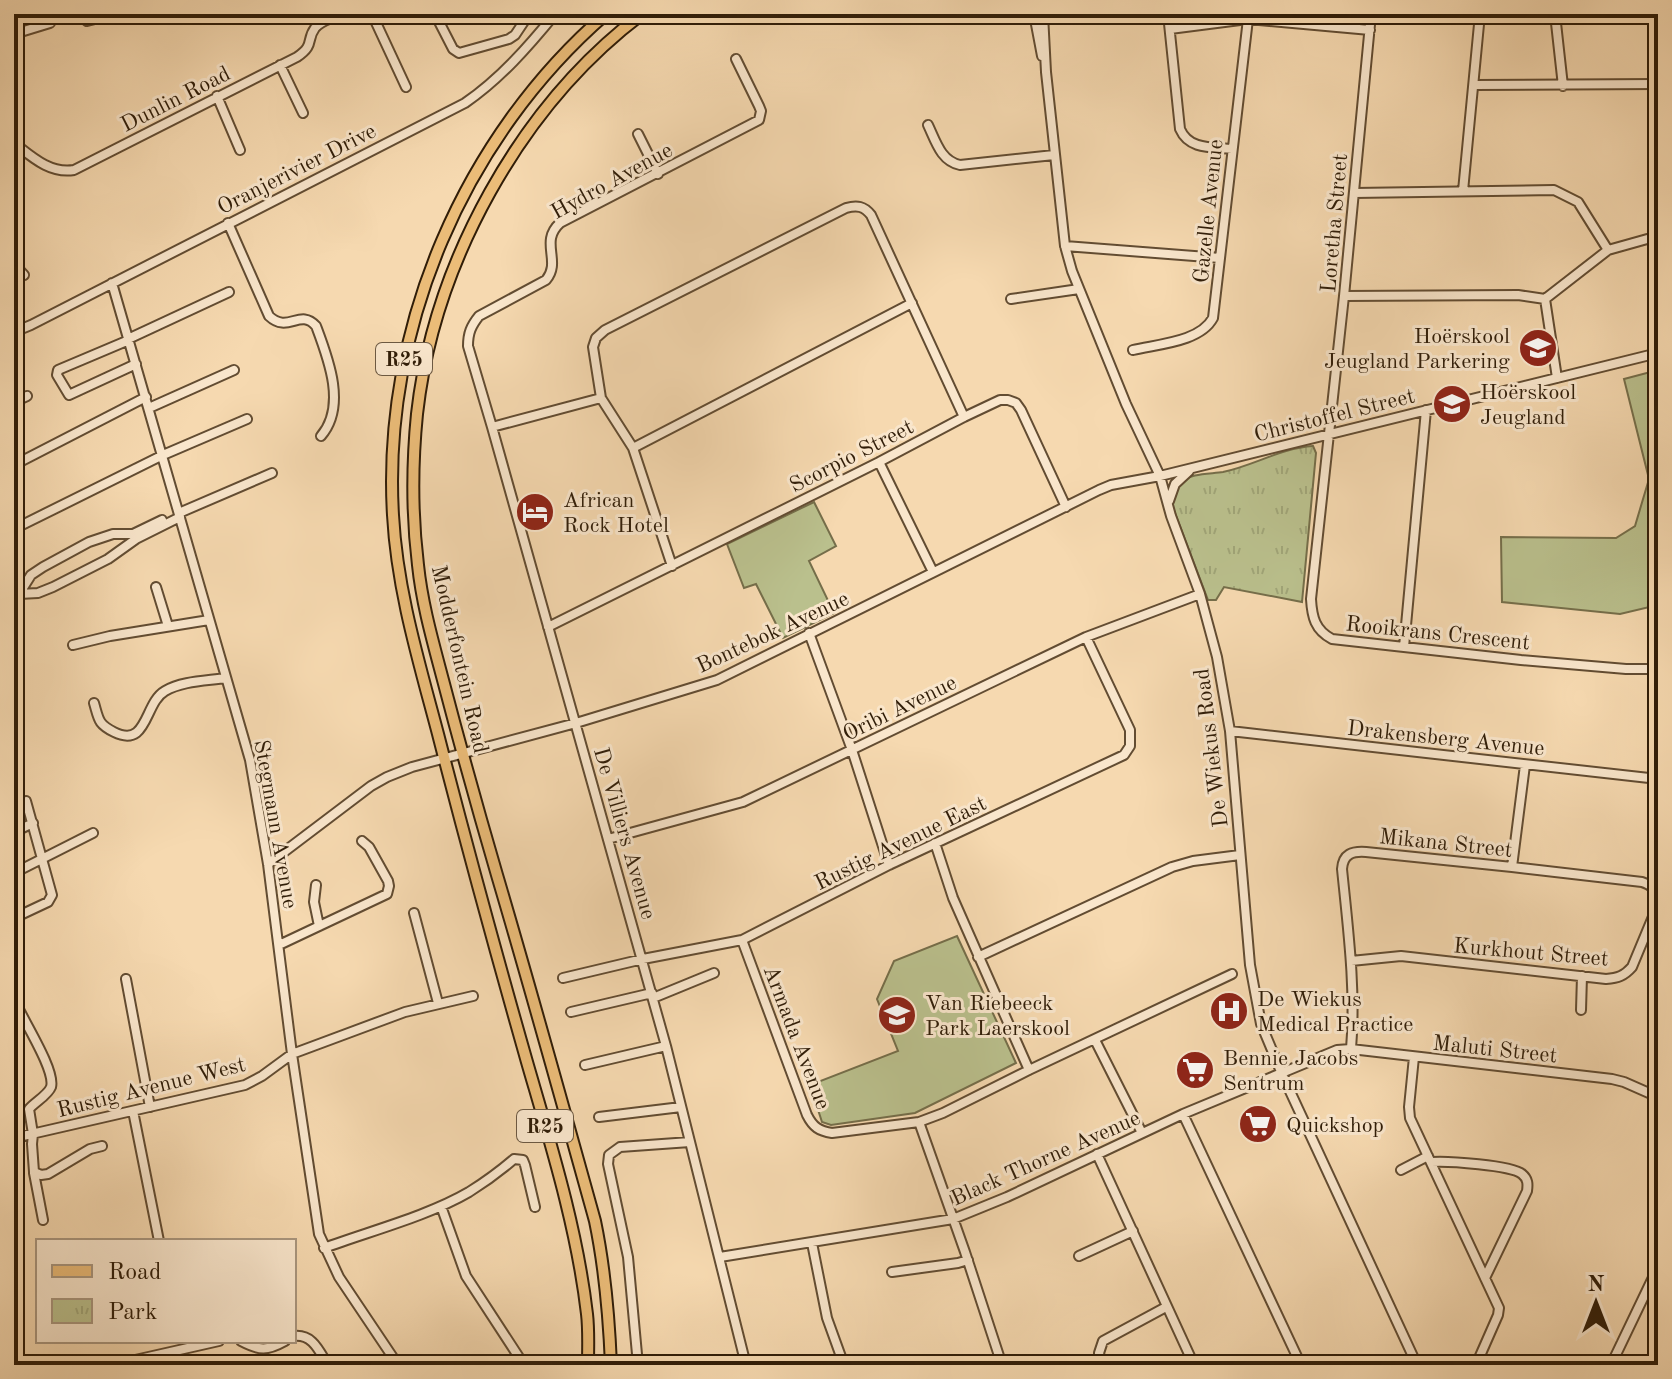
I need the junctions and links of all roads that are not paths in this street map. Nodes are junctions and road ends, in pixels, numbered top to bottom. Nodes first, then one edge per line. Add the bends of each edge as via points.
1 (115, 14) edge
2 (340, 14) edge
3 (372, 14) edge
4 (435, 14) edge
5 (555, 14) edge
6 (606, 14) edge
7 (642, 14) edge
8 (1034, 14) edge
9 (1043, 14) edge
10 (1168, 14) edge
11 (1371, 14) edge
12 (1480, 14) edge
13 (1555, 14) edge
14 (527, 17) dead end
15 (1248, 19) junction
16 (87, 21) dead end
17 (50, 23) dead end
18 (1170, 29) junction
19 (1370, 30) junction
20 (14, 34) edge
21 (736, 59) dead end
22 (280, 65) junction
23 (1046, 72) junction
24 (1658, 84) edge
25 (1475, 85) junction
26 (1563, 86) junction
27 (406, 87) dead end
28 (217, 96) junction
29 (303, 113) dead end
30 (928, 125) dead end
31 (638, 134) dead end
32 (14, 143) edge
33 (1232, 149) junction
34 (240, 150) dead end
35 (1054, 155) junction
36 (658, 174) junction
37 (1463, 191) junction
38 (1354, 193) junction
39 (228, 223) junction
40 (1658, 236) edge
41 (1065, 246) junction
42 (1608, 250) junction
43 (1220, 258) junction
44 (14, 264) edge
45 (24, 275) dead end
46 (112, 283) junction
47 (1079, 289) junction
48 (229, 292) dead end
49 (1344, 296) junction
50 (1011, 299) dead end
51 (1545, 299) junction
52 (912, 303) junction
53 (479, 316) joint
54 (14, 334) edge
55 (129, 339) junction
56 (1133, 350) dead end
57 (1658, 353) edge
58 (136, 364) junction
59 (234, 370) dead end
60 (1557, 378) junction
61 (27, 396) dead end
62 (146, 397) junction
63 (601, 398) junction
64 (14, 402) edge
65 (149, 408) junction
66 (1426, 410) junction
67 (964, 417) junction
68 (247, 419) dead end
69 (492, 427) junction
70 (1328, 435) junction
71 (321, 436) dead end
72 (633, 448) junction
73 (163, 455) junction
74 (879, 462) junction
75 (14, 465) edge
76 (1197, 467) junction
77 (272, 473) dead end
78 (1160, 476) junction
79 (1168, 505) junction
80 (1066, 507) junction
81 (179, 514) junction
82 (14, 529) edge
83 (672, 566) junction
84 (933, 572) junction
85 (156, 587) dead end
86 (1200, 594) junction
87 (17, 596) edge
88 (209, 620) junction
89 (168, 626) junction
90 (548, 627) junction
91 (809, 633) junction
92 (1086, 637) junction
93 (73, 645) dead end
94 (1404, 647) junction
95 (1658, 669) edge
96 (226, 678) junction
97 (94, 703) dead end
98 (576, 723) junction
99 (1230, 731) junction
100 (852, 750) junction
101 (462, 753) junction
102 (445, 759) junction
103 (1525, 765) junction
104 (1658, 779) edge
105 (26, 801) dead end
106 (33, 823) junction
107 (14, 832) edge
108 (93, 833) dead end
109 (608, 839) junction
110 (362, 841) dead end
111 (935, 843) junction
112 (1240, 855) junction
113 (43, 859) junction
114 (268, 864) junction
115 (889, 865) junction
116 (1512, 867) junction
117 (14, 873) edge
118 (1642, 882) joint
119 (316, 885) dead end
120 (1658, 899) edge
121 (414, 913) dead end
122 (14, 918) edge
123 (319, 926) junction
124 (742, 940) junction
125 (279, 945) junction
126 (978, 957) junction
127 (643, 959) junction
128 (1351, 961) junction
129 (714, 973) dead end
130 (1232, 974) dead end
131 (1582, 976) junction
132 (563, 978) dead end
133 (126, 979) dead end
134 (473, 996) dead end
135 (652, 996) junction
136 (14, 999) edge
137 (438, 1003) junction
138 (1581, 1010) dead end
139 (571, 1012) dead end
140 (1095, 1040) junction
141 (666, 1046) junction
142 (1351, 1049) junction
143 (292, 1054) junction
144 (1414, 1057) junction
145 (585, 1065) dead end
146 (1029, 1070) junction
147 (1282, 1074) junction
148 (1658, 1097) edge
149 (150, 1107) junction
150 (681, 1107) junction
151 (133, 1111) junction
152 (1183, 1114) junction
153 (599, 1117) dead end
154 (919, 1122) junction
155 (1142, 1133) junction
156 (33, 1134) junction
157 (14, 1138) edge
158 (690, 1142) junction
159 (102, 1146) dead end
160 (1097, 1154) junction
161 (1430, 1159) junction
162 (1401, 1170) dead end
163 (34, 1172) junction
164 (441, 1206) junction
165 (535, 1207) dead end
166 (953, 1219) junction
167 (43, 1220) dead end
168 (1133, 1231) junction
169 (159, 1239) edge
170 (812, 1243) junction
171 (324, 1248) junction
172 (1079, 1256) dead end
173 (720, 1257) junction
174 (968, 1260) junction
175 (1658, 1267) edge
176 (892, 1272) dead end
177 (1485, 1278) junction
178 (1648, 1288) junction
179 (1658, 1292) edge
180 (1166, 1307) junction
181 (296, 1336) edge
182 (246, 1343) edge
183 (282, 1343) edge
184 (182, 1345) edge
185 (144, 1362) edge
186 (1001, 1362) edge
187 (113, 1365) edge
188 (328, 1365) edge
189 (398, 1365) edge
190 (524, 1365) edge
191 (588, 1365) edge
192 (611, 1365) edge
193 (638, 1365) edge
194 (746, 1365) edge
195 (844, 1365) edge
196 (960, 1365) edge
197 (1102, 1365) edge
198 (1194, 1365) edge
199 (1301, 1365) edge
200 (1417, 1365) edge
201 (1476, 1365) edge
202 (1611, 1365) edge

1 - 16 street
2 - 22 street, Dunlin Road via 317,25 305,51
3 - 27 street
4 - 14 street via 459,53 509,39
5 - 39 street, Oranjerivier Drive via 490,85 465,103
6 - 102 main road, Modderfontein Road / R25 via 503,129 465,192 418,304 403,364 391,461 397,562
7 - 101 main road, Modderfontein Road / R25 via 557,94 502,171 463,248 425,367 414,465 418,565
8 - 23 street, De Wiekus Road
9 - 23 street, De Wiekus Road
10 - 18 street
11 - 19 street, Loretha Street
12 - 25 street
13 - 26 street
15 - 18 street
15 - 19 street
15 - 33 street, Gazelle Avenue
17 - 20 street
18 - 33 street via 1183,136 1191,144
19 - 38 street, Loretha Street
21 - 36 street, Hydro Avenue via 761,111 759,120
22 - 28 street, Dunlin Road
22 - 29 street
23 - 35 street, De Wiekus Road
24 - 26 street
25 - 26 street
25 - 37 street
28 - 32 street, Dunlin Road via 74,170 48,168
28 - 34 street
30 - 35 street via 951,163
31 - 36 street
33 - 43 street, Gazelle Avenue
35 - 41 street, De Wiekus Road
36 - 53 street, Hydro Avenue via 560,223 550,237 552,268 546,280
37 - 38 street
37 - 42 street via 1554,190 1578,202
38 - 49 street, Loretha Street
39 - 46 street, Oranjerivier Drive
39 - 71 street via 274,322 304,318 316,326 333,391 329,423
40 - 42 street
41 - 43 street
41 - 47 street, De Wiekus Road
42 - 51 street
43 - 56 street, Gazelle Avenue via 1215,310 1203,332
44 - 45 street
46 - 54 street, Oranjerivier Drive
46 - 55 street, Stegmann Avenue
47 - 50 street
47 - 78 street, De Wiekus Road
48 - 55 street
49 - 51 street
49 - 70 street, Loretha Street
51 - 60 street
52 - 63 street via 871,215 860,206 846,208 605,330 593,347
52 - 67 street
52 - 72 street
53 - 69 street, De Villiers Avenue via 468,346
55 - 58 street, Stegmann Avenue
55 - 58 street via 58,370 57,375 69,395
57 - 60 street, Christoffel Street
58 - 62 street, Stegmann Avenue
59 - 65 street
60 - 66 street, Christoffel Street
61 - 64 street
62 - 65 street, Stegmann Avenue
62 - 75 street
63 - 69 street
63 - 72 street
65 - 73 street, Stegmann Avenue
66 - 70 street, Christoffel Street
66 - 94 street
67 - 74 street, Scorpio Street
67 - 80 street, Scorpio Street via 1000,400 1016,403
68 - 73 street
69 - 90 street, De Villiers Avenue
70 - 76 street, Christoffel Street
70 - 94 street, Rooikrans Crescent via 1312,617 1332,639
72 - 83 street
73 - 81 street, Stegmann Avenue
73 - 82 street
74 - 83 street, Scorpio Street
74 - 84 street
76 - 78 street, Christoffel Street
76 - 79 street via 1178,479
77 - 81 street
78 - 79 street, De Wiekus Road
78 - 80 street, Bontebok Avenue via 1111,485
79 - 86 street, De Wiekus Road
80 - 84 street, Bontebok Avenue
81 - 87 street via 53,587
81 - 87 street via 133,534 89,542 31,575
81 - 88 street, Stegmann Avenue
83 - 90 street, Scorpio Street
84 - 91 street, Bontebok Avenue
85 - 89 street
86 - 92 street, Oribi Avenue
86 - 99 street, De Wiekus Road
88 - 89 street
88 - 96 street, Stegmann Avenue
89 - 93 street
90 - 98 street, De Villiers Avenue
91 - 98 street, Bontebok Avenue via 717,680
91 - 100 street
92 - 100 street, Oribi Avenue
92 - 111 street, Rustig Avenue East via 1130,730 1128,751
94 - 95 street, Rooikrans Crescent
96 - 97 street via 162,692 132,736 104,728
96 - 114 street, Stegmann Avenue via 250,760
98 - 101 street, Bontebok Avenue
98 - 109 street, De Villiers Avenue
99 - 103 street, Drakensberg Avenue
99 - 112 street, De Wiekus Road
100 - 109 street, Oribi Avenue via 743,802
100 - 115 street
101 - 102 street, Bontebok Avenue
101 - 192 main road, Modderfontein Road / R25 via 595,1221 606,1278
102 - 114 street, Bontebok Avenue via 371,786
102 - 191 main road, Modderfontein Road / R25 via 572,1225 587,1318
103 - 104 street, Drakensberg Avenue
103 - 116 street
105 - 106 street
106 - 107 street
106 - 113 street
108 - 113 street
109 - 127 street, De Villiers Avenue
110 - 123 street via 385,874 389,891
111 - 115 street, Rustig Avenue East
111 - 126 street
112 - 126 street via 1172,867
112 - 147 street, De Wiekus Road via 1255,997
113 - 117 street
113 - 122 street via 51,901
114 - 125 street, Stegmann Avenue
115 - 124 street, Rustig Avenue East
116 - 118 street, Mikana Street
116 - 128 street, Mikana Street via 1349,854 1342,869
118 - 120 street, Kurkhout Street via 1651,885
119 - 123 street
120 - 131 street, Kurkhout Street via 1632,967 1616,978
121 - 137 street
123 - 125 street
124 - 127 street, Rustig Avenue East
124 - 154 street, Armada Avenue via 813,1125 832,1133
125 - 143 street, Stegmann Avenue
126 - 146 street
127 - 132 street, Rustig Avenue East
127 - 135 street, De Villiers Avenue
128 - 131 street, Kurkhout Street via 1401,956
128 - 142 street, Mikana Street
129 - 135 street
130 - 140 street, Armada Avenue
131 - 138 street
133 - 149 street
134 - 137 street, Rustig Avenue West
135 - 139 street
135 - 141 street, De Villiers Avenue
136 - 156 street via 51,1080 50,1090 29,1109
137 - 143 street, Rustig Avenue West
140 - 146 street, Armada Avenue
140 - 155 street
141 - 145 street
141 - 150 street, De Villiers Avenue
142 - 144 street, Maluti Street
142 - 147 street, Maluti Street
143 - 149 street, Rustig Avenue West via 245,1085
143 - 171 street, Stegmann Avenue
144 - 148 street, Maluti Street via 1612,1079
144 - 161 street via 1410,1118
146 - 154 street, Armada Avenue
147 - 152 street, Black Thorne Avenue
147 - 200 street, De Wiekus Road
149 - 151 street, Rustig Avenue West
150 - 153 street
150 - 158 street, De Villiers Avenue
151 - 156 street, Rustig Avenue West
151 - 169 street
152 - 155 street, Black Thorne Avenue
152 - 199 street
154 - 166 street
155 - 160 street, Black Thorne Avenue
156 - 157 street, Rustig Avenue West
156 - 163 street
158 - 173 street, De Villiers Avenue
158 - 193 street via 620,1147 609,1155 628,1257
159 - 163 street via 45,1175
160 - 166 street, Black Thorne Avenue
160 - 168 street
161 - 162 street
161 - 177 street
161 - 177 street via 1517,1171 1527,1181
163 - 167 street
164 - 165 street via 519,1159
164 - 171 street
164 - 190 street via 466,1276
166 - 170 street, Black Thorne Avenue
166 - 174 street
168 - 172 street
168 - 180 street
170 - 173 street, Black Thorne Avenue
170 - 195 street via 827,1318
171 - 189 street, Stegmann Avenue
173 - 194 street, De Villiers Avenue
174 - 176 street
174 - 186 street
175 - 178 street
177 - 201 street via 1498,1315
178 - 179 street
178 - 202 street
180 - 197 street via 1103,1341
180 - 198 street
181 - 188 street via 313,1342
182 - 183 street via 271,1349
184 - 185 street
185 - 187 street
186 - 196 street

